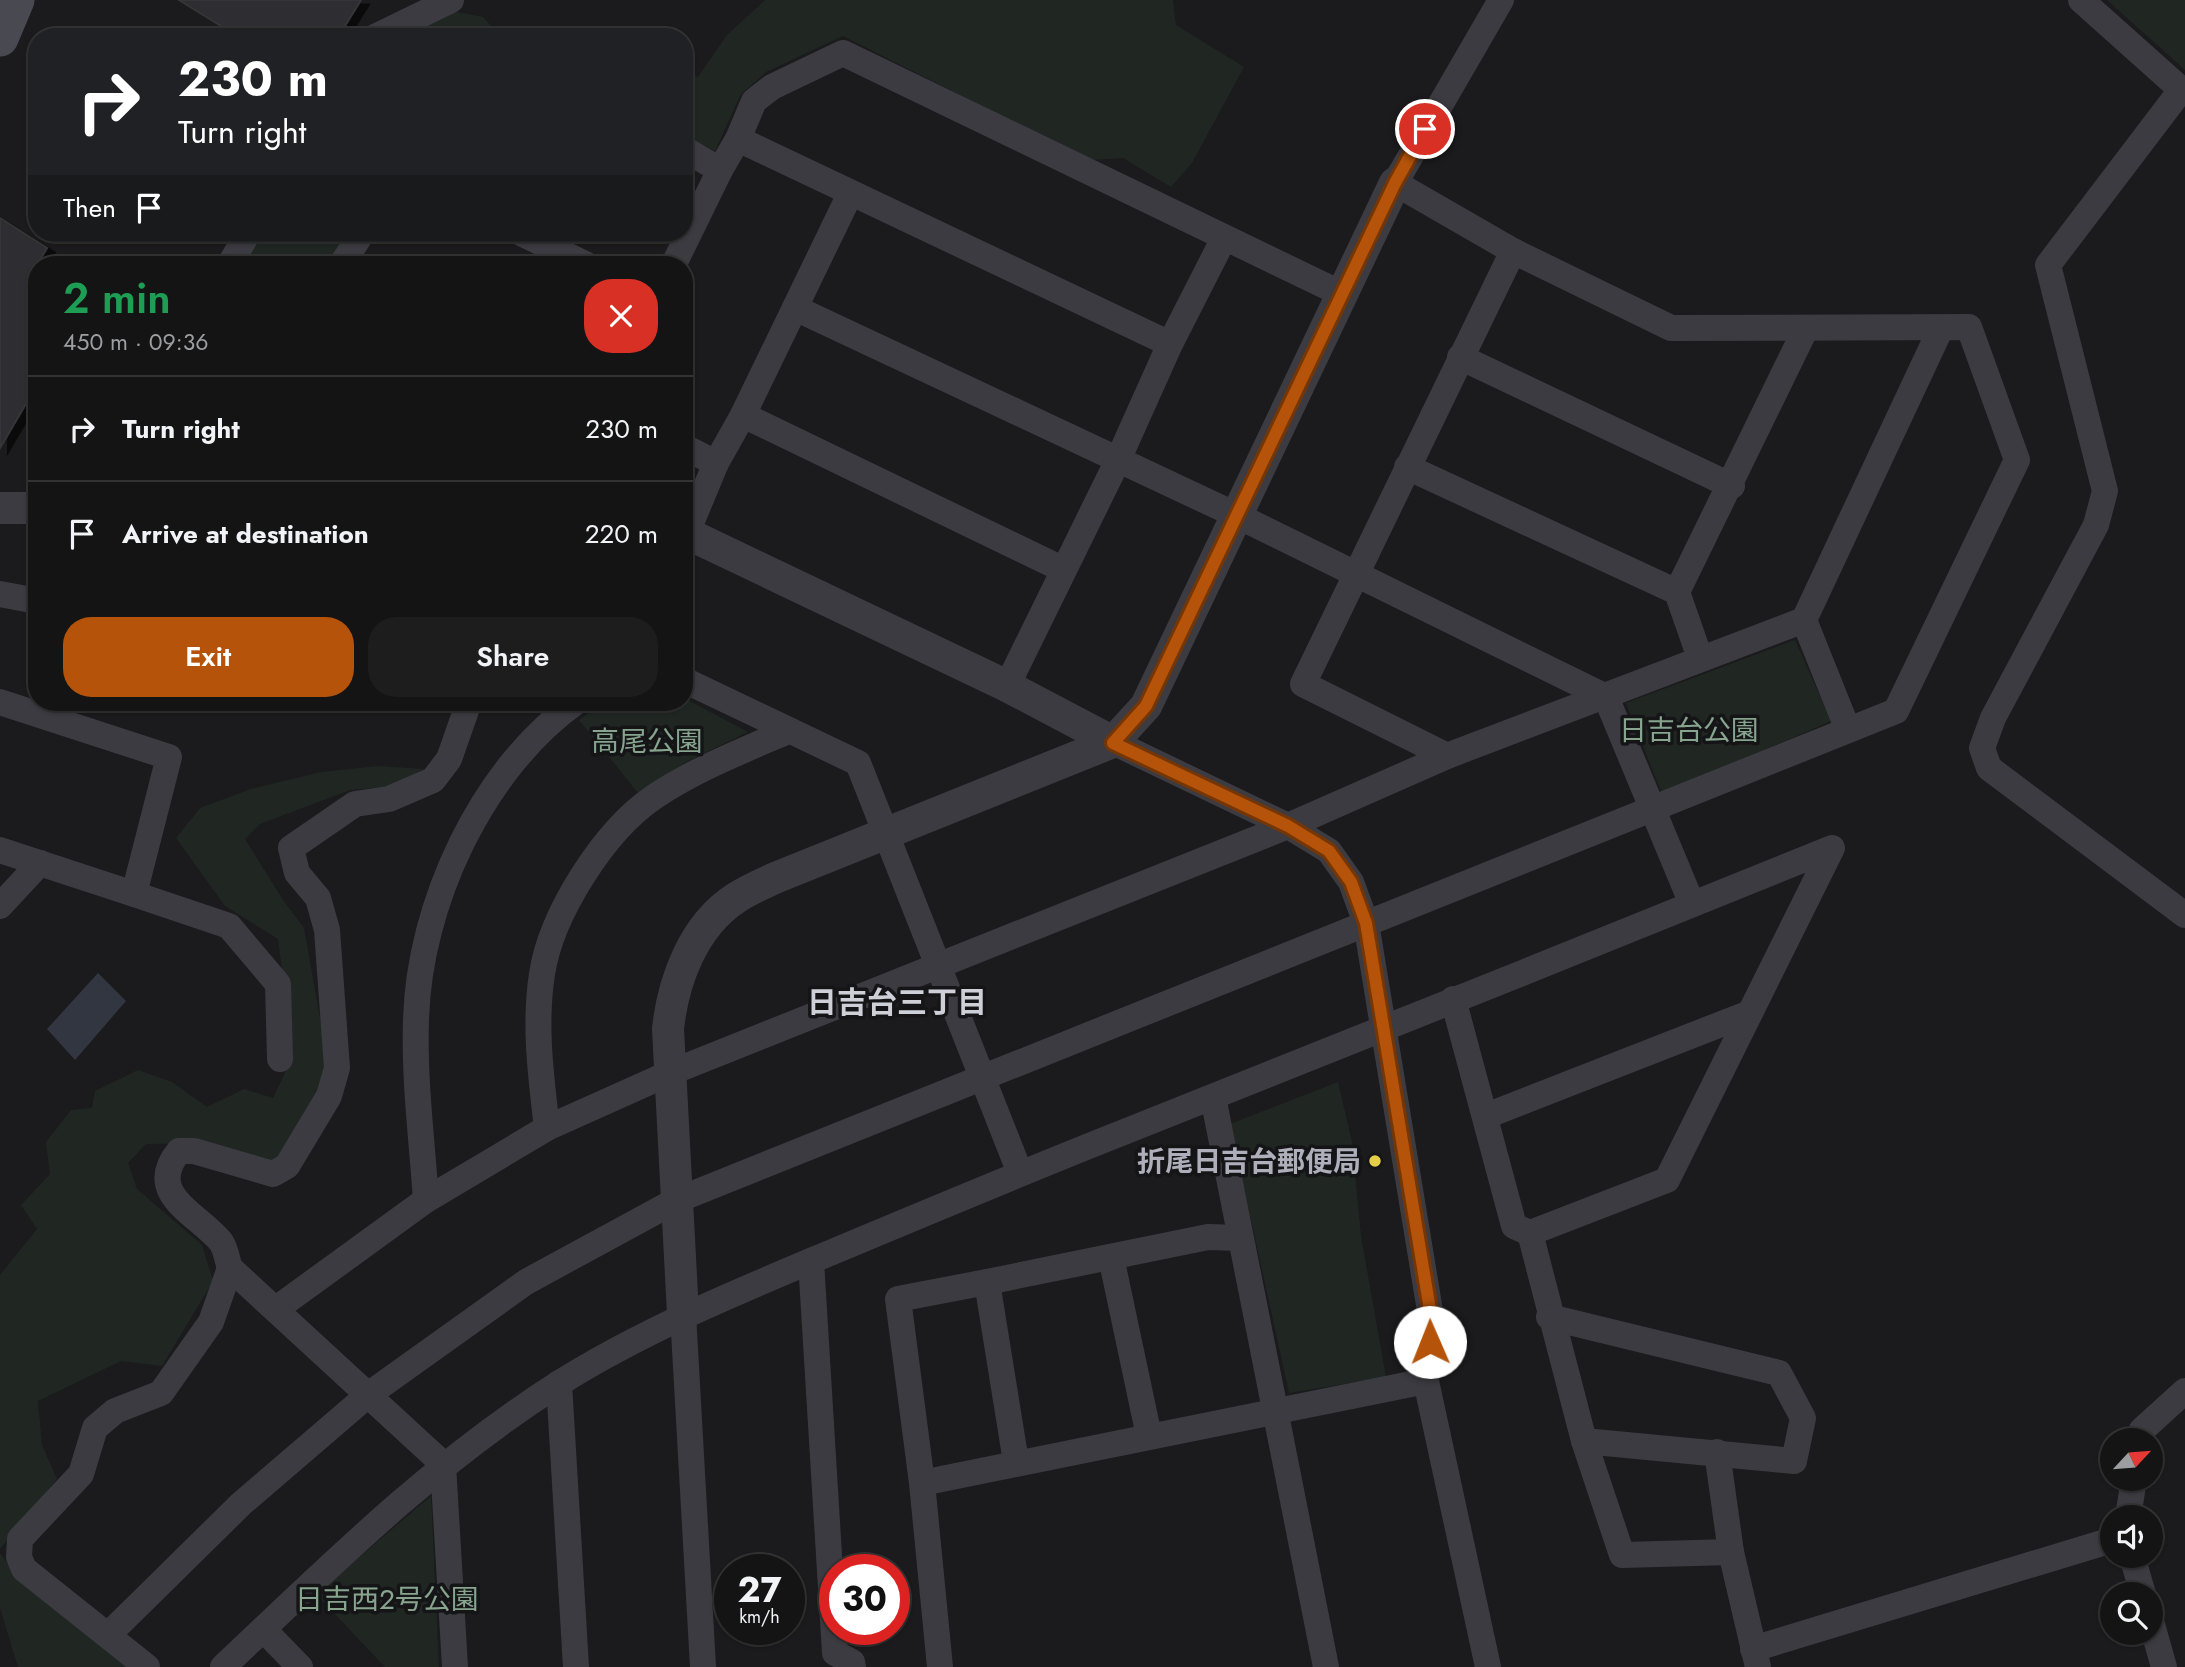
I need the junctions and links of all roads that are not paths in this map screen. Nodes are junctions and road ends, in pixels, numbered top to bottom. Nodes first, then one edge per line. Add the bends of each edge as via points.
1 (16, 0) edge
2 (451, 0) edge
3 (1501, 0) edge
4 (2081, 0) edge
5 (393, 28) edge
6 (0, 38) edge
7 (2183, 91) edge
8 (738, 139) junction
9 (693, 154) edge
10 (719, 170) junction
11 (1395, 183) junction
12 (850, 194) junction
13 (693, 224) edge
14 (1224, 239) junction
15 (540, 242) edge
16 (1513, 251) junction
17 (568, 256) edge
18 (1342, 294) junction
19 (795, 308) junction
20 (1807, 328) junction
21 (1941, 328) junction
22 (1170, 344) junction
23 (1460, 357) junction
24 (743, 415) junction
25 (693, 452) edge
26 (1118, 460) junction
27 (716, 463) junction
28 (1407, 467) junction
29 (1732, 486) junction
30 (0, 508) edge
31 (28, 508) edge
32 (1236, 515) junction
33 (693, 516) edge
34 (693, 539) edge
35 (1062, 569) junction
36 (1356, 574) junction
37 (1677, 592) junction
38 (0, 594) edge
39 (28, 599) edge
40 (1804, 620) junction
41 (1700, 658) junction
42 (693, 684) edge
43 (1007, 686) junction
44 (1606, 697) junction
45 (0, 702) edge
46 (466, 711) edge
47 (564, 711) edge
48 (1848, 730) junction
49 (788, 731) junction
50 (1113, 743) junction
51 (1447, 756) junction
52 (1653, 810) junction
53 (1288, 826) junction
54 (887, 835) junction
55 (0, 850) edge
56 (40, 863) junction
57 (134, 894) junction
58 (1692, 904) junction
59 (0, 906) edge
60 (2185, 915) edge
61 (1366, 923) junction
62 (937, 967) junction
63 (1453, 999) junction
64 (1747, 1014) junction
65 (1384, 1028) junction
66 (280, 1059) dead end
67 (672, 1072) junction
68 (982, 1077) junction
69 (1213, 1097) junction
70 (1486, 1116) junction
71 (547, 1128) junction
72 (1020, 1173) junction
73 (426, 1200) junction
74 (675, 1201) junction
75 (1530, 1233) junction
76 (1240, 1238) junction
77 (1111, 1257) junction
78 (811, 1261) junction
79 (230, 1268) junction
80 (987, 1282) junction
81 (276, 1308) junction
82 (683, 1314) junction
83 (1549, 1317) junction
84 (1426, 1381) junction
85 (559, 1383) junction
86 (2185, 1391) edge
87 (368, 1395) junction
88 (1276, 1411) junction
89 (2144, 1428) edge
90 (1149, 1436) junction
91 (1584, 1441) junction
92 (1717, 1452) junction
93 (1016, 1462) junction
94 (443, 1464) junction
95 (922, 1483) junction
96 (2100, 1544) edge
97 (1731, 1552) junction
98 (263, 1629) junction
99 (109, 1634) junction
100 (2158, 1645) edge
101 (1755, 1658) edge
102 (2185, 1663) edge
103 (147, 1667) edge
104 (223, 1667) edge
105 (300, 1667) edge
106 (455, 1667) edge
107 (576, 1667) edge
108 (703, 1667) edge
109 (853, 1667) edge
110 (940, 1667) edge
111 (1326, 1667) edge
112 (1488, 1667) edge
113 (2164, 1667) edge
114 (2171, 1667) edge

1 - 6 main road
2 - 5 street
3 - 11 street
4 - 7 street
7 - 60 street via 2048,265 2105,491 2096,525 1993,718 1982,748 1989,768
8 - 10 street
8 - 12 street
8 - 14 street via 754,101 772,86 843,53
9 - 10 street
10 - 13 street
11 - 16 street
11 - 18 street
12 - 19 street
12 - 22 street
14 - 18 street
14 - 22 street
15 - 17 street
16 - 20 street via 1671,328
16 - 23 street
18 - 32 street
19 - 24 street
19 - 26 street
20 - 21 street
20 - 29 street
21 - 40 street
21 - 48 street via 1969,327 2017,460 1896,711
22 - 26 street
23 - 28 street
23 - 29 street
24 - 27 street
24 - 35 street
25 - 27 street
26 - 32 street
26 - 35 street
27 - 33 street
28 - 36 street
28 - 37 street
29 - 37 street
30 - 31 street
32 - 36 street
32 - 50 street via 1146,706
34 - 43 street
35 - 43 street
36 - 44 street
36 - 51 street via 1303,684
37 - 41 street
38 - 39 street
40 - 41 street
40 - 48 street
41 - 44 street
42 - 49 street
43 - 50 street
44 - 51 street
44 - 52 street
45 - 57 street via 169,757
46 - 79 street via 449,759 433,780 389,799 355,804 291,848 297,873 318,898 327,930 337,1068 329,1096 287,1166 273,1174 194,1151 179,1151 170,1163 166,1180 177,1201 223,1244
47 - 73 street via 498,783 476,817 441,888 424,944 416,1019
48 - 52 street
49 - 54 street via 858,763
49 - 71 street via 694,773 651,799 590,860 561,916 542,972 538,1043
50 - 53 street
50 - 54 street
51 - 53 street
52 - 58 street
52 - 61 street
53 - 61 street via 1329,851 1351,882
53 - 62 street
54 - 62 street
54 - 67 street via 735,898 705,927 682,967 671,1002
55 - 56 street
56 - 57 street
56 - 59 street
57 - 66 street via 229,926 278,984
58 - 63 street
58 - 64 street via 1832,848
61 - 65 street
61 - 68 street
62 - 67 street
62 - 68 street
63 - 65 street
63 - 70 street
64 - 70 street
64 - 75 street via 1667,1180
65 - 69 street
65 - 84 street via 1432,1322
67 - 71 street
67 - 74 street
68 - 72 street
68 - 74 street
69 - 72 street
69 - 76 street
70 - 75 street via 1514,1226
71 - 73 street
72 - 78 street
73 - 81 street
74 - 82 street
74 - 87 street via 526,1282
75 - 83 street
76 - 77 street via 1208,1237
76 - 88 street
77 - 80 street
77 - 90 street
78 - 82 street
78 - 109 street via 835,1653
79 - 81 street
79 - 99 street via 211,1322 161,1393 115,1411 95,1428 81,1474 20,1539 23,1569
80 - 93 street
80 - 95 street via 898,1299
81 - 87 street
82 - 85 street
82 - 108 street
83 - 91 street
83 - 92 street via 1779,1373 1803,1418 1794,1461
84 - 88 street
84 - 112 street
85 - 94 street
85 - 107 street
86 - 89 street
87 - 94 street
87 - 99 street via 241,1504
88 - 90 street
88 - 111 street
90 - 93 street
91 - 92 street
91 - 97 street via 1622,1555
92 - 97 street
93 - 95 street
94 - 98 street
94 - 106 street
95 - 110 street
96 - 101 street
97 - 101 street
98 - 104 street
98 - 105 street
99 - 103 street
100 - 113 street
102 - 114 street

